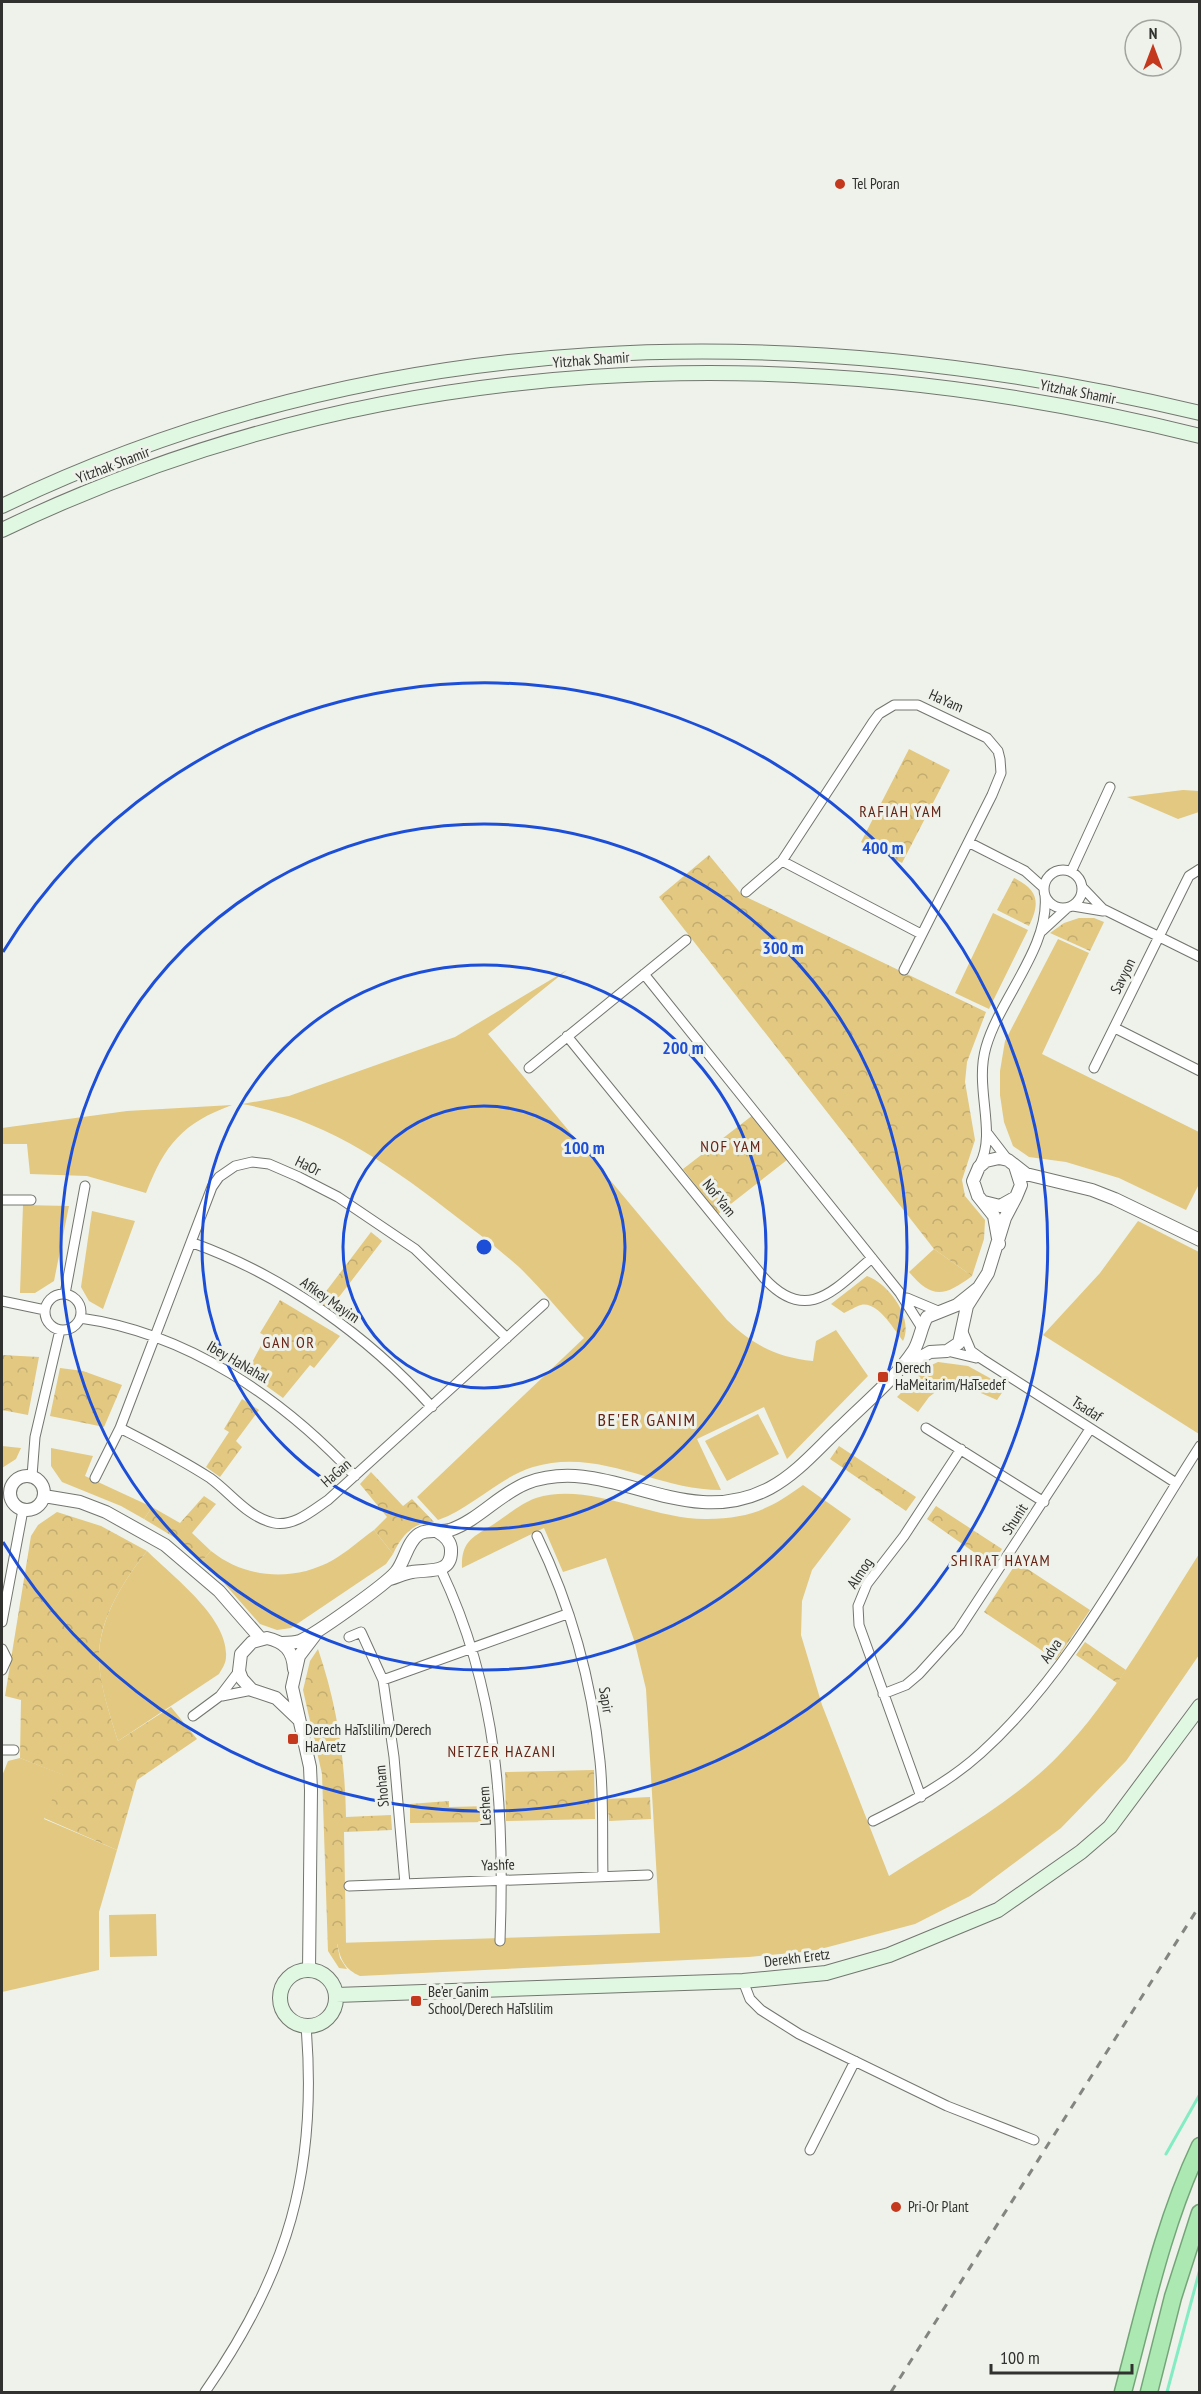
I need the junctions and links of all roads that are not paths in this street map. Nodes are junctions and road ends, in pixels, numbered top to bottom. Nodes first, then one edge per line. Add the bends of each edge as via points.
1 (1200, 413) edge
2 (1200, 436) edge
3 (2, 506) edge
4 (2, 530) edge
5 (1110, 787) dead end
6 (970, 843) junction
7 (782, 861) junction
8 (1200, 869) edge
9 (1024, 871) junction
10 (1071, 872) junction
11 (1052, 873) junction
12 (1082, 887) junction
13 (746, 892) dead end
14 (1044, 892) junction
15 (1070, 907) junction
16 (1108, 912) junction
17 (1040, 933) junction
18 (921, 934) junction
19 (1159, 936) junction
20 (686, 940) dead end
21 (1200, 957) edge
22 (904, 970) dead end
23 (644, 974) junction
24 (1115, 1028) junction
25 (567, 1036) junction
26 (529, 1068) dead end
27 (1094, 1068) dead end
28 (1200, 1071) edge
29 (987, 1134) junction
30 (1012, 1163) junction
31 (979, 1167) junction
32 (1065, 1183) junction
33 (85, 1186) dead end
34 (1017, 1195) junction
35 (2, 1200) edge
36 (30, 1200) dead end
37 (983, 1201) junction
38 (1200, 1240) edge
39 (193, 1243) junction
40 (999, 1244) junction
41 (872, 1258) junction
42 (978, 1289) junction
43 (900, 1293) junction
44 (65, 1294) junction
45 (2, 1301) edge
46 (543, 1304) dead end
47 (45, 1310) junction
48 (940, 1311) junction
49 (80, 1318) junction
50 (962, 1329) junction
51 (60, 1330) junction
52 (922, 1330) junction
53 (156, 1337) junction
54 (507, 1338) junction
55 (942, 1351) junction
56 (982, 1359) junction
57 (892, 1376) junction
58 (432, 1407) junction
59 (120, 1428) junction
60 (926, 1428) dead end
61 (1090, 1429) junction
62 (1200, 1446) edge
63 (961, 1449) junction
64 (32, 1476) junction
65 (355, 1476) junction
66 (95, 1478) dead end
67 (1176, 1483) junction
68 (6, 1486) edge
69 (44, 1496) junction
70 (1044, 1502) junction
71 (23, 1510) junction
72 (467, 1522) junction
73 (438, 1532) junction
74 (537, 1536) dead end
75 (410, 1545) junction
76 (451, 1553) junction
77 (441, 1570) junction
78 (424, 1571) junction
79 (389, 1580) junction
80 (567, 1614) junction
81 (238, 1616) junction
82 (2, 1622) edge
83 (321, 1627) junction
84 (349, 1637) dead end
85 (261, 1639) junction
86 (282, 1643) junction
87 (247, 1647) junction
88 (472, 1648) junction
89 (2, 1649) edge
90 (2, 1670) edge
91 (239, 1671) junction
92 (293, 1673) junction
93 (383, 1680) junction
94 (252, 1690) junction
95 (267, 1694) junction
96 (883, 1694) junction
97 (220, 1696) junction
98 (1200, 1706) edge
99 (193, 1716) dead end
100 (300, 1722) junction
101 (2, 1750) edge
102 (14, 1750) dead end
103 (921, 1797) junction
104 (873, 1821) dead end
105 (648, 1875) dead end
106 (603, 1876) junction
107 (502, 1880) junction
108 (405, 1884) junction
109 (349, 1886) dead end
110 (500, 1941) dead end
111 (309, 1970) junction
112 (743, 1981) junction
113 (336, 1995) junction
114 (306, 2026) junction
115 (855, 2061) junction
116 (1034, 2140) dead end
117 (1200, 2146) edge
118 (810, 2150) dead end
119 (1200, 2214) edge
120 (205, 2392) edge
121 (1123, 2392) edge
122 (1149, 2392) edge

1 - 3 main road, Yitzhak Shamir via 1020,376 869,357 742,350 561,355 382,382 301,400 174,437 93,466
2 - 4 main road, Yitzhak Shamir via 1017,397 867,379 742,372 563,377 386,403 232,441 101,487
5 - 10 street
6 - 7 street, HaYam via 1001,773 998,751 981,734 918,705 902,704 879,714
6 - 9 street
6 - 18 street, HaYam
7 - 13 street, HaYam
7 - 18 street
8 - 19 street, Savyon via 1190,876
9 - 11 street
9 - 14 street
10 - 11 street
10 - 12 street
11 - 14 street
12 - 15 street via 1080,898
12 - 16 street
14 - 15 street via 1058,908
14 - 17 street via 1046,908
15 - 16 street
15 - 17 street
16 - 19 street
17 - 29 street via 985,1049 981,1076
18 - 22 street, HaYam
19 - 21 street
19 - 24 street, Savyon
20 - 23 street
23 - 25 street
23 - 41 street
24 - 27 street, Savyon
24 - 28 street
25 - 26 street
25 - 41 street, Nof Yam via 782,1295 800,1301 822,1298
29 - 30 street
29 - 31 street via 985,1155
30 - 31 street via 992,1159
30 - 32 street via 1026,1174
30 - 34 street via 1021,1176
31 - 37 street via 973,1181
32 - 34 street via 1036,1185
32 - 38 street via 1114,1199
33 - 44 street
34 - 37 street via 1000,1206
34 - 40 street via 1005,1218
35 - 36 street
37 - 40 street via 994,1216
39 - 53 street, HaOr
39 - 54 street, HaOr via 219,1177 235,1166 269,1164 338,1197 415,1249
39 - 58 street, Afikey Mayim via 244,1263 320,1309 405,1377
40 - 42 street
41 - 43 street
42 - 48 street via 957,1305
42 - 50 street
43 - 48 street via 914,1303
43 - 52 street
44 - 47 street via 49,1300
44 - 49 street via 78,1303
45 - 47 street
46 - 54 street, HaGan
47 - 51 street via 47,1321
48 - 50 street via 956,1316
48 - 52 street via 927,1317
49 - 51 street via 70,1329
49 - 53 street, Ibey HaNahal
50 - 55 street via 959,1343
50 - 56 street, Tsadaf via 971,1351
51 - 64 street via 37,1428
52 - 55 street via 927,1345
52 - 57 street via 914,1349
53 - 59 street
53 - 65 street, Ibey HaNahal via 246,1382 292,1415
54 - 58 street, HaGan
55 - 56 street, Tsadaf
55 - 57 street via 912,1361
56 - 61 street, Tsadaf
57 - 72 street via 795,1471 749,1497 690,1502 600,1480 551,1477 512,1491
58 - 65 street, HaGan
59 - 65 street, HaGan via 195,1468 255,1516 276,1523 306,1515
59 - 66 street
60 - 63 street
61 - 67 street, Tsadaf
61 - 70 street, Shunit
62 - 67 street, Adva
63 - 70 street
63 - 96 street, Almog via 867,1584 858,1606 859,1625
64 - 68 street via 17,1478
64 - 69 street via 43,1486
67 - 103 street, Adva via 1043,1689 979,1755
68 - 71 street via 11,1500
69 - 71 street via 35,1508
69 - 81 street via 80,1502 106,1512 165,1545 219,1591
70 - 96 street, Shunit via 958,1631 906,1685
71 - 82 street
72 - 73 street
72 - 76 street
73 - 75 street via 426,1531
73 - 76 street via 446,1538
74 - 80 street, Sapir via 556,1575
75 - 78 street via 411,1559
75 - 79 street via 403,1563
76 - 77 street
77 - 78 street
77 - 88 street, Leshem
78 - 79 street
79 - 83 street
80 - 88 street
80 - 106 street, Sapir via 590,1689 600,1763
81 - 85 street
81 - 87 street
83 - 86 street via 300,1641
83 - 92 street via 304,1648
84 - 93 street, Shoham via 361,1632
85 - 86 street
85 - 87 street
86 - 92 street via 292,1655
87 - 91 street via 239,1660
88 - 93 street
88 - 107 street, Leshem via 495,1745
89 - 90 street via 7,1659
91 - 94 street
91 - 97 street
92 - 95 street via 282,1689
92 - 100 street
93 - 108 street, Shoham
94 - 95 street
94 - 97 street
95 - 100 street via 284,1704
96 - 103 street, Almog
97 - 99 street
98 - 112 main road, Derekh Eretz via 1110,1827 998,1910 889,1955 826,1973
100 - 111 street via 311,1790
101 - 102 street
103 - 104 street, Adva
105 - 106 street, Yashfe
106 - 107 street, Yashfe
107 - 108 street, Yashfe
107 - 110 street, Leshem
108 - 109 street, Yashfe
111 - 113 main road via 324,1975
111 - 114 main road via 290,1975 279,1999 287,2018
112 - 113 main road, Derekh Eretz
112 - 115 street via 750,1999 760,2010
113 - 114 main road via 331,2013 316,2025
114 - 120 street via 311,2082 307,2149 291,2223 270,2283 237,2347
115 - 116 street via 947,2106
115 - 118 street
117 - 121 highway via 1159,2256
119 - 122 highway via 1179,2276

